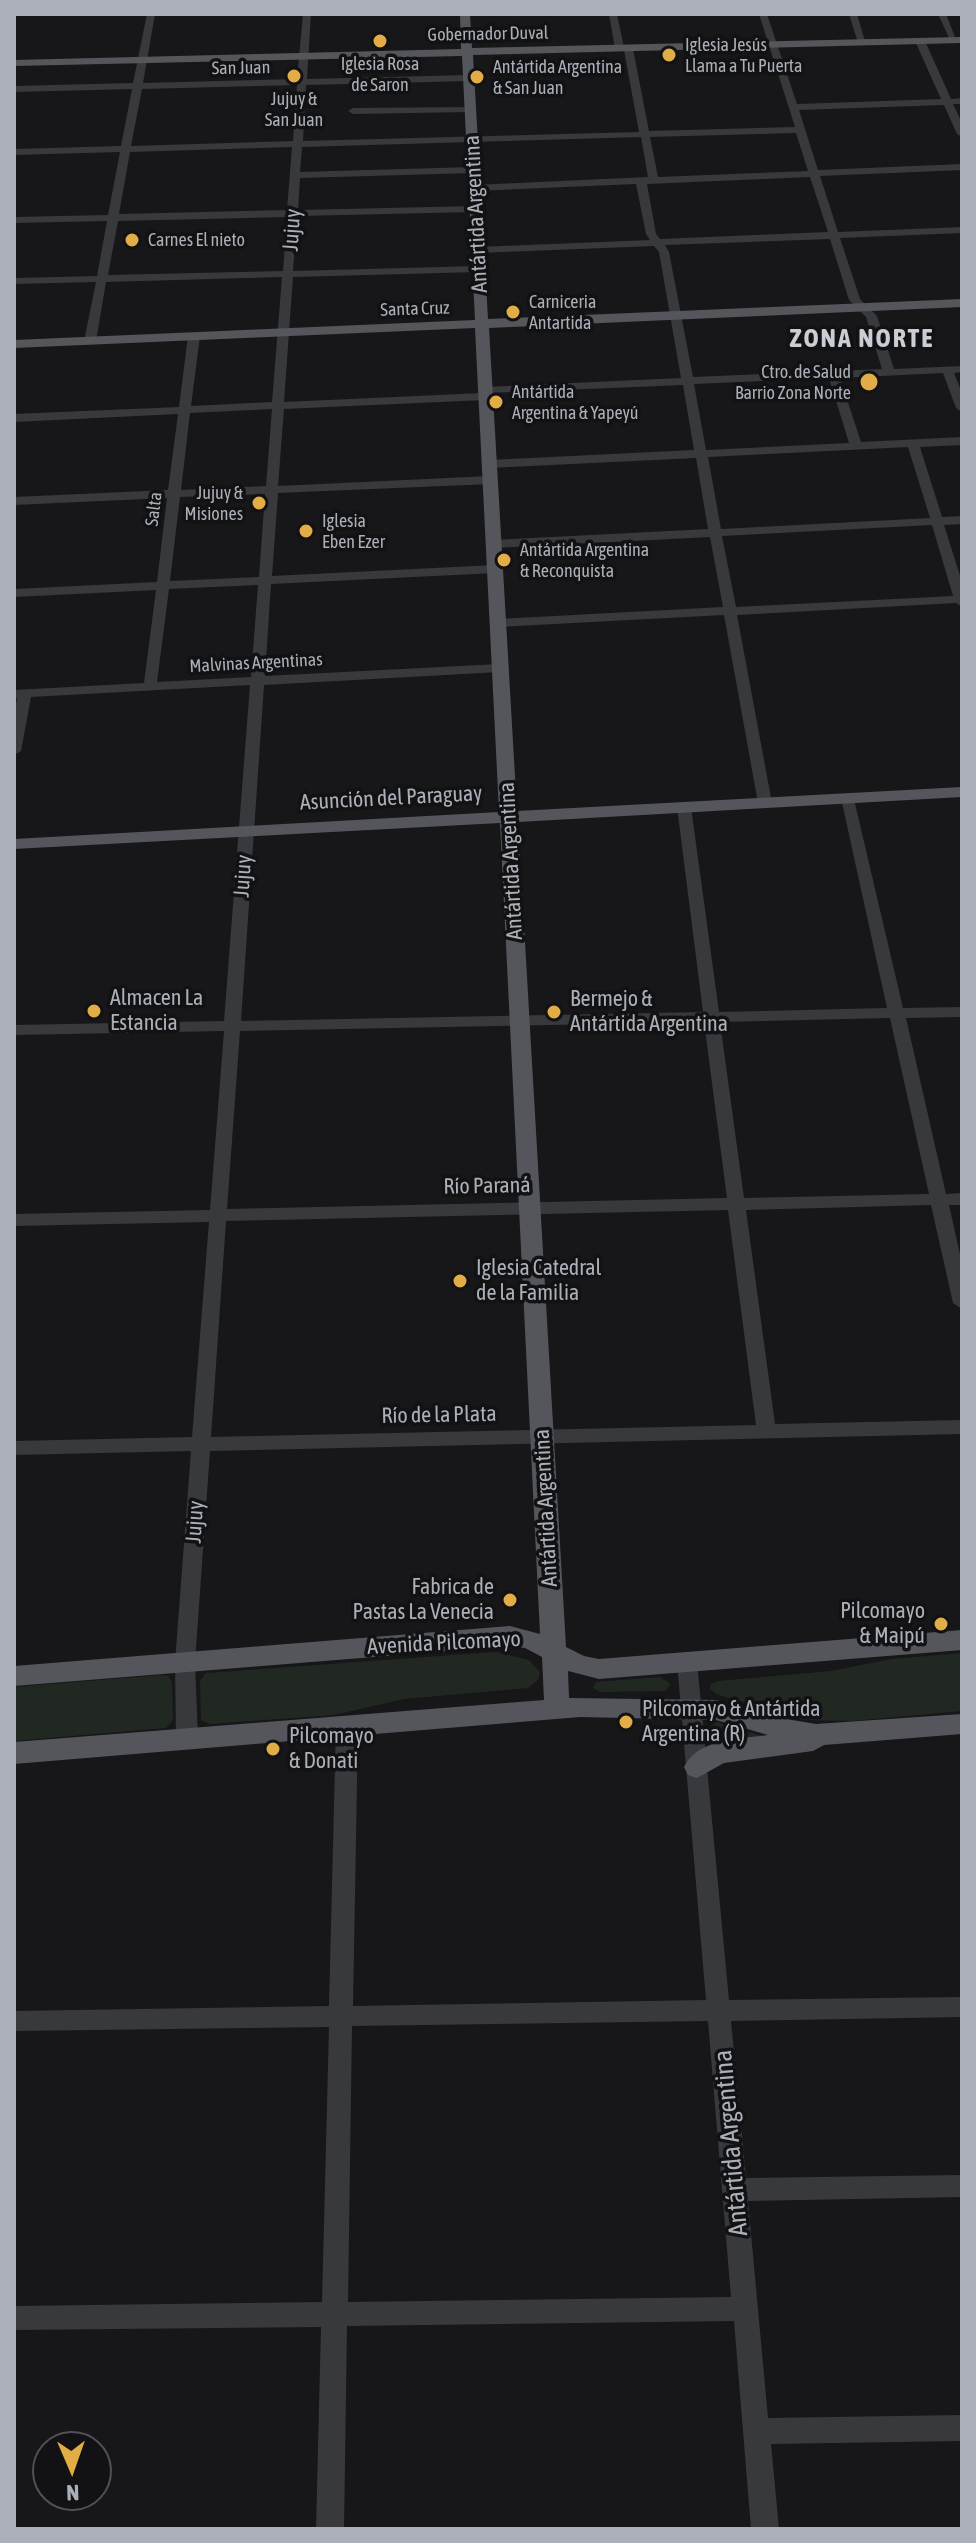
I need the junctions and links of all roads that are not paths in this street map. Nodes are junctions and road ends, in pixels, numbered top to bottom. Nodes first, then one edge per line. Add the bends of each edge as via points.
1 (151, 14) edge
2 (307, 14) edge
3 (465, 14) edge
4 (613, 14) edge
5 (763, 14) edge
6 (853, 14) edge
7 (942, 14) edge
8 (958, 40) edge
9 (920, 41) junction
10 (863, 43) junction
11 (773, 45) junction
12 (624, 49) junction
13 (468, 52) junction
14 (304, 56) junction
15 (142, 60) junction
16 (14, 63) edge
17 (469, 78) junction
18 (302, 82) junction
19 (137, 86) junction
20 (14, 89) edge
21 (947, 101) junction
22 (962, 101) edge
23 (793, 107) junction
24 (470, 109) junction
25 (353, 111) dead end
26 (801, 130) junction
27 (645, 134) junction
28 (962, 134) edge
29 (472, 140) junction
30 (298, 145) junction
31 (126, 149) junction
32 (14, 152) edge
33 (962, 167) edge
34 (473, 170) junction
35 (815, 173) junction
36 (296, 175) junction
37 (647, 180) junction
38 (474, 188) junction
39 (475, 209) junction
40 (293, 213) junction
41 (113, 218) junction
42 (14, 220) edge
43 (962, 230) edge
44 (835, 235) junction
45 (657, 242) junction
46 (478, 250) junction
47 (478, 269) junction
48 (289, 274) junction
49 (102, 279) junction
50 (14, 281) edge
51 (962, 303) edge
52 (863, 307) junction
53 (676, 316) junction
54 (481, 324) junction
55 (284, 333) junction
56 (194, 336) junction
57 (90, 341) junction
58 (14, 344) edge
59 (947, 369) junction
60 (962, 369) edge
61 (889, 372) junction
62 (833, 374) junction
63 (688, 381) junction
64 (485, 393) junction
65 (277, 406) junction
66 (962, 408) edge
67 (185, 410) junction
68 (14, 418) edge
69 (962, 441) edge
70 (913, 443) junction
71 (856, 446) junction
72 (701, 454) junction
73 (489, 472) junction
74 (271, 490) junction
75 (174, 494) junction
76 (14, 501) edge
77 (962, 520) edge
78 (937, 522) junction
79 (716, 533) junction
80 (493, 544) junction
81 (495, 569) junction
82 (264, 580) junction
83 (163, 585) junction
84 (14, 593) edge
85 (962, 601) edge
86 (730, 611) junction
87 (498, 623) junction
88 (500, 668) junction
89 (257, 681) junction
90 (150, 687) junction
91 (19, 694) edge
92 (14, 751) edge
93 (962, 792) edge
94 (848, 798) junction
95 (765, 803) junction
96 (684, 807) junction
97 (508, 817) junction
98 (246, 831) junction
99 (14, 844) edge
100 (962, 1012) edge
101 (897, 1013) junction
102 (711, 1017) junction
103 (519, 1020) junction
104 (232, 1026) junction
105 (14, 1030) edge
106 (962, 1199) edge
107 (939, 1200) junction
108 (736, 1204) junction
109 (530, 1209) junction
110 (218, 1216) junction
111 (14, 1220) edge
112 (962, 1303) edge
113 (962, 1427) edge
114 (766, 1431) junction
115 (542, 1436) junction
116 (201, 1444) junction
117 (14, 1448) edge
118 (962, 1640) edge
119 (554, 1652) junction
120 (185, 1662) junction
121 (687, 1662) junction
122 (14, 1676) edge
123 (557, 1708) junction
124 (691, 1709) junction
125 (962, 1724) edge
126 (347, 1725) junction
127 (838, 1734) junction
128 (187, 1739) junction
129 (14, 1753) edge
130 (697, 1767) junction
131 (962, 2007) edge
132 (719, 2011) junction
133 (341, 2016) junction
134 (14, 2021) edge
135 (962, 2186) edge
136 (735, 2190) junction
137 (746, 2309) junction
138 (335, 2314) junction
139 (14, 2318) edge
140 (962, 2428) edge
141 (757, 2431) junction
142 (330, 2529) edge
143 (765, 2529) edge

1 - 15 street
2 - 14 street, Jujuy
3 - 13 main road, Antártida Argentina
4 - 12 street
5 - 11 street
6 - 10 street
7 - 8 street
8 - 9 main road, Gobernador Duval
9 - 10 main road, Gobernador Duval
9 - 21 street
10 - 11 main road, Gobernador Duval
11 - 12 main road, Gobernador Duval
11 - 23 street
12 - 13 main road, Gobernador Duval
12 - 27 street
13 - 14 main road, Gobernador Duval
13 - 17 main road, Antártida Argentina
14 - 15 main road, Gobernador Duval
14 - 18 street, Jujuy
15 - 16 main road, Gobernador Duval
15 - 19 street
17 - 18 street, San Juan
17 - 24 main road, Antártida Argentina
18 - 19 street, San Juan
18 - 30 street, Jujuy
19 - 20 street, San Juan
19 - 31 street
21 - 22 street
21 - 23 street
21 - 28 street
23 - 26 street
24 - 25 street
24 - 29 main road, Antártida Argentina
26 - 27 street
26 - 35 street
27 - 29 street
27 - 37 street
29 - 30 street
29 - 34 main road, Antártida Argentina
30 - 31 street
30 - 36 street, Jujuy
31 - 32 street
31 - 41 street
33 - 35 street
34 - 36 street
34 - 38 main road, Antártida Argentina
35 - 37 street
35 - 44 street
36 - 40 street, Jujuy
37 - 38 street
37 - 45 street via 651,234
38 - 39 main road, Antártida Argentina
39 - 40 street
39 - 46 main road, Antártida Argentina
40 - 41 street
40 - 48 street, Jujuy
41 - 42 street
41 - 49 street
43 - 44 street
44 - 45 street
44 - 52 street via 855,300
45 - 46 street
45 - 53 street via 664,252
46 - 47 main road, Antártida Argentina
47 - 48 street
47 - 54 main road, Antártida Argentina
48 - 49 street
48 - 55 street, Jujuy
49 - 50 street
49 - 57 street
51 - 52 main road, Santa Cruz
52 - 53 main road, Santa Cruz
52 - 61 street via 871,316
53 - 54 main road, Santa Cruz
53 - 63 street
54 - 55 main road, Santa Cruz
54 - 64 main road, Antártida Argentina
55 - 56 main road, Santa Cruz
55 - 65 street, Jujuy
56 - 57 main road, Santa Cruz
56 - 67 street, Salta
57 - 58 main road, Santa Cruz
59 - 60 street
59 - 61 street
59 - 66 street
61 - 62 street
62 - 63 street
62 - 71 street
63 - 64 street
63 - 72 street
64 - 65 street
64 - 73 main road, Antártida Argentina
65 - 67 street
65 - 74 street, Jujuy
67 - 68 street
67 - 75 street, Salta
69 - 70 street
70 - 71 street
70 - 78 street
71 - 72 street
72 - 73 street
72 - 79 street
73 - 74 street
73 - 80 main road, Antártida Argentina
74 - 75 street
74 - 82 street, Jujuy
75 - 76 street
75 - 83 street, Salta
77 - 78 street
78 - 79 street
78 - 85 street
79 - 80 street
79 - 86 street
80 - 81 main road, Antártida Argentina
81 - 82 street
81 - 87 main road, Antártida Argentina
82 - 83 street
82 - 89 street, Jujuy
83 - 84 street
83 - 90 street, Salta
85 - 86 street
86 - 87 street
86 - 95 street
87 - 88 main road, Antártida Argentina
88 - 89 street, Malvinas Argentinas
88 - 97 main road, Antártida Argentina
89 - 90 street, Malvinas Argentinas
89 - 98 street, Jujuy
90 - 91 street, Malvinas Argentinas
91 - 92 street
93 - 94 main road, Asunción del Paraguay
94 - 95 main road, Asunción del Paraguay
94 - 101 street
95 - 96 main road, Asunción del Paraguay
96 - 97 main road, Asunción del Paraguay
96 - 102 street
97 - 98 main road, Asunción del Paraguay
97 - 103 main road, Antártida Argentina
98 - 99 main road, Asunción del Paraguay
98 - 104 street, Jujuy
100 - 101 street
101 - 102 street
101 - 107 street
102 - 103 street
102 - 108 street
103 - 104 street
103 - 109 main road, Antártida Argentina
104 - 105 street
104 - 110 street, Jujuy
106 - 107 street, Río Paraná
107 - 108 street, Río Paraná
107 - 112 street
108 - 109 street, Río Paraná
108 - 114 street
109 - 110 street, Río Paraná
109 - 115 main road, Antártida Argentina
110 - 111 street, Río Paraná
110 - 116 street, Jujuy
113 - 114 street, Río de la Plata
114 - 115 street, Río de la Plata
115 - 116 street, Río de la Plata
115 - 119 main road, Antártida Argentina
116 - 117 street, Río de la Plata
116 - 120 street, Jujuy
118 - 121 main road, Avenida Pilcomayo
119 - 120 main road, Avenida Pilcomayo via 535,1639 510,1636
119 - 121 main road, Avenida Pilcomayo via 586,1668
119 - 123 main road, Antártida Argentina
120 - 122 main road, Avenida Pilcomayo
120 - 128 street, Jujuy
121 - 124 street, Antártida Argentina
123 - 124 main road
123 - 126 main road
124 - 127 main road via 733,1713 801,1733
124 - 130 street, Antártida Argentina
125 - 127 main road
126 - 128 main road
126 - 133 street
127 - 130 main road via 718,1753
128 - 129 main road
130 - 132 street, Antártida Argentina
131 - 132 street
132 - 133 street
132 - 136 street, Antártida Argentina
133 - 134 street
133 - 138 street
135 - 136 street
136 - 137 street, Antártida Argentina
137 - 138 street
137 - 141 street, Antártida Argentina
138 - 139 street
138 - 142 street
140 - 141 street
141 - 143 street, Antártida Argentina

